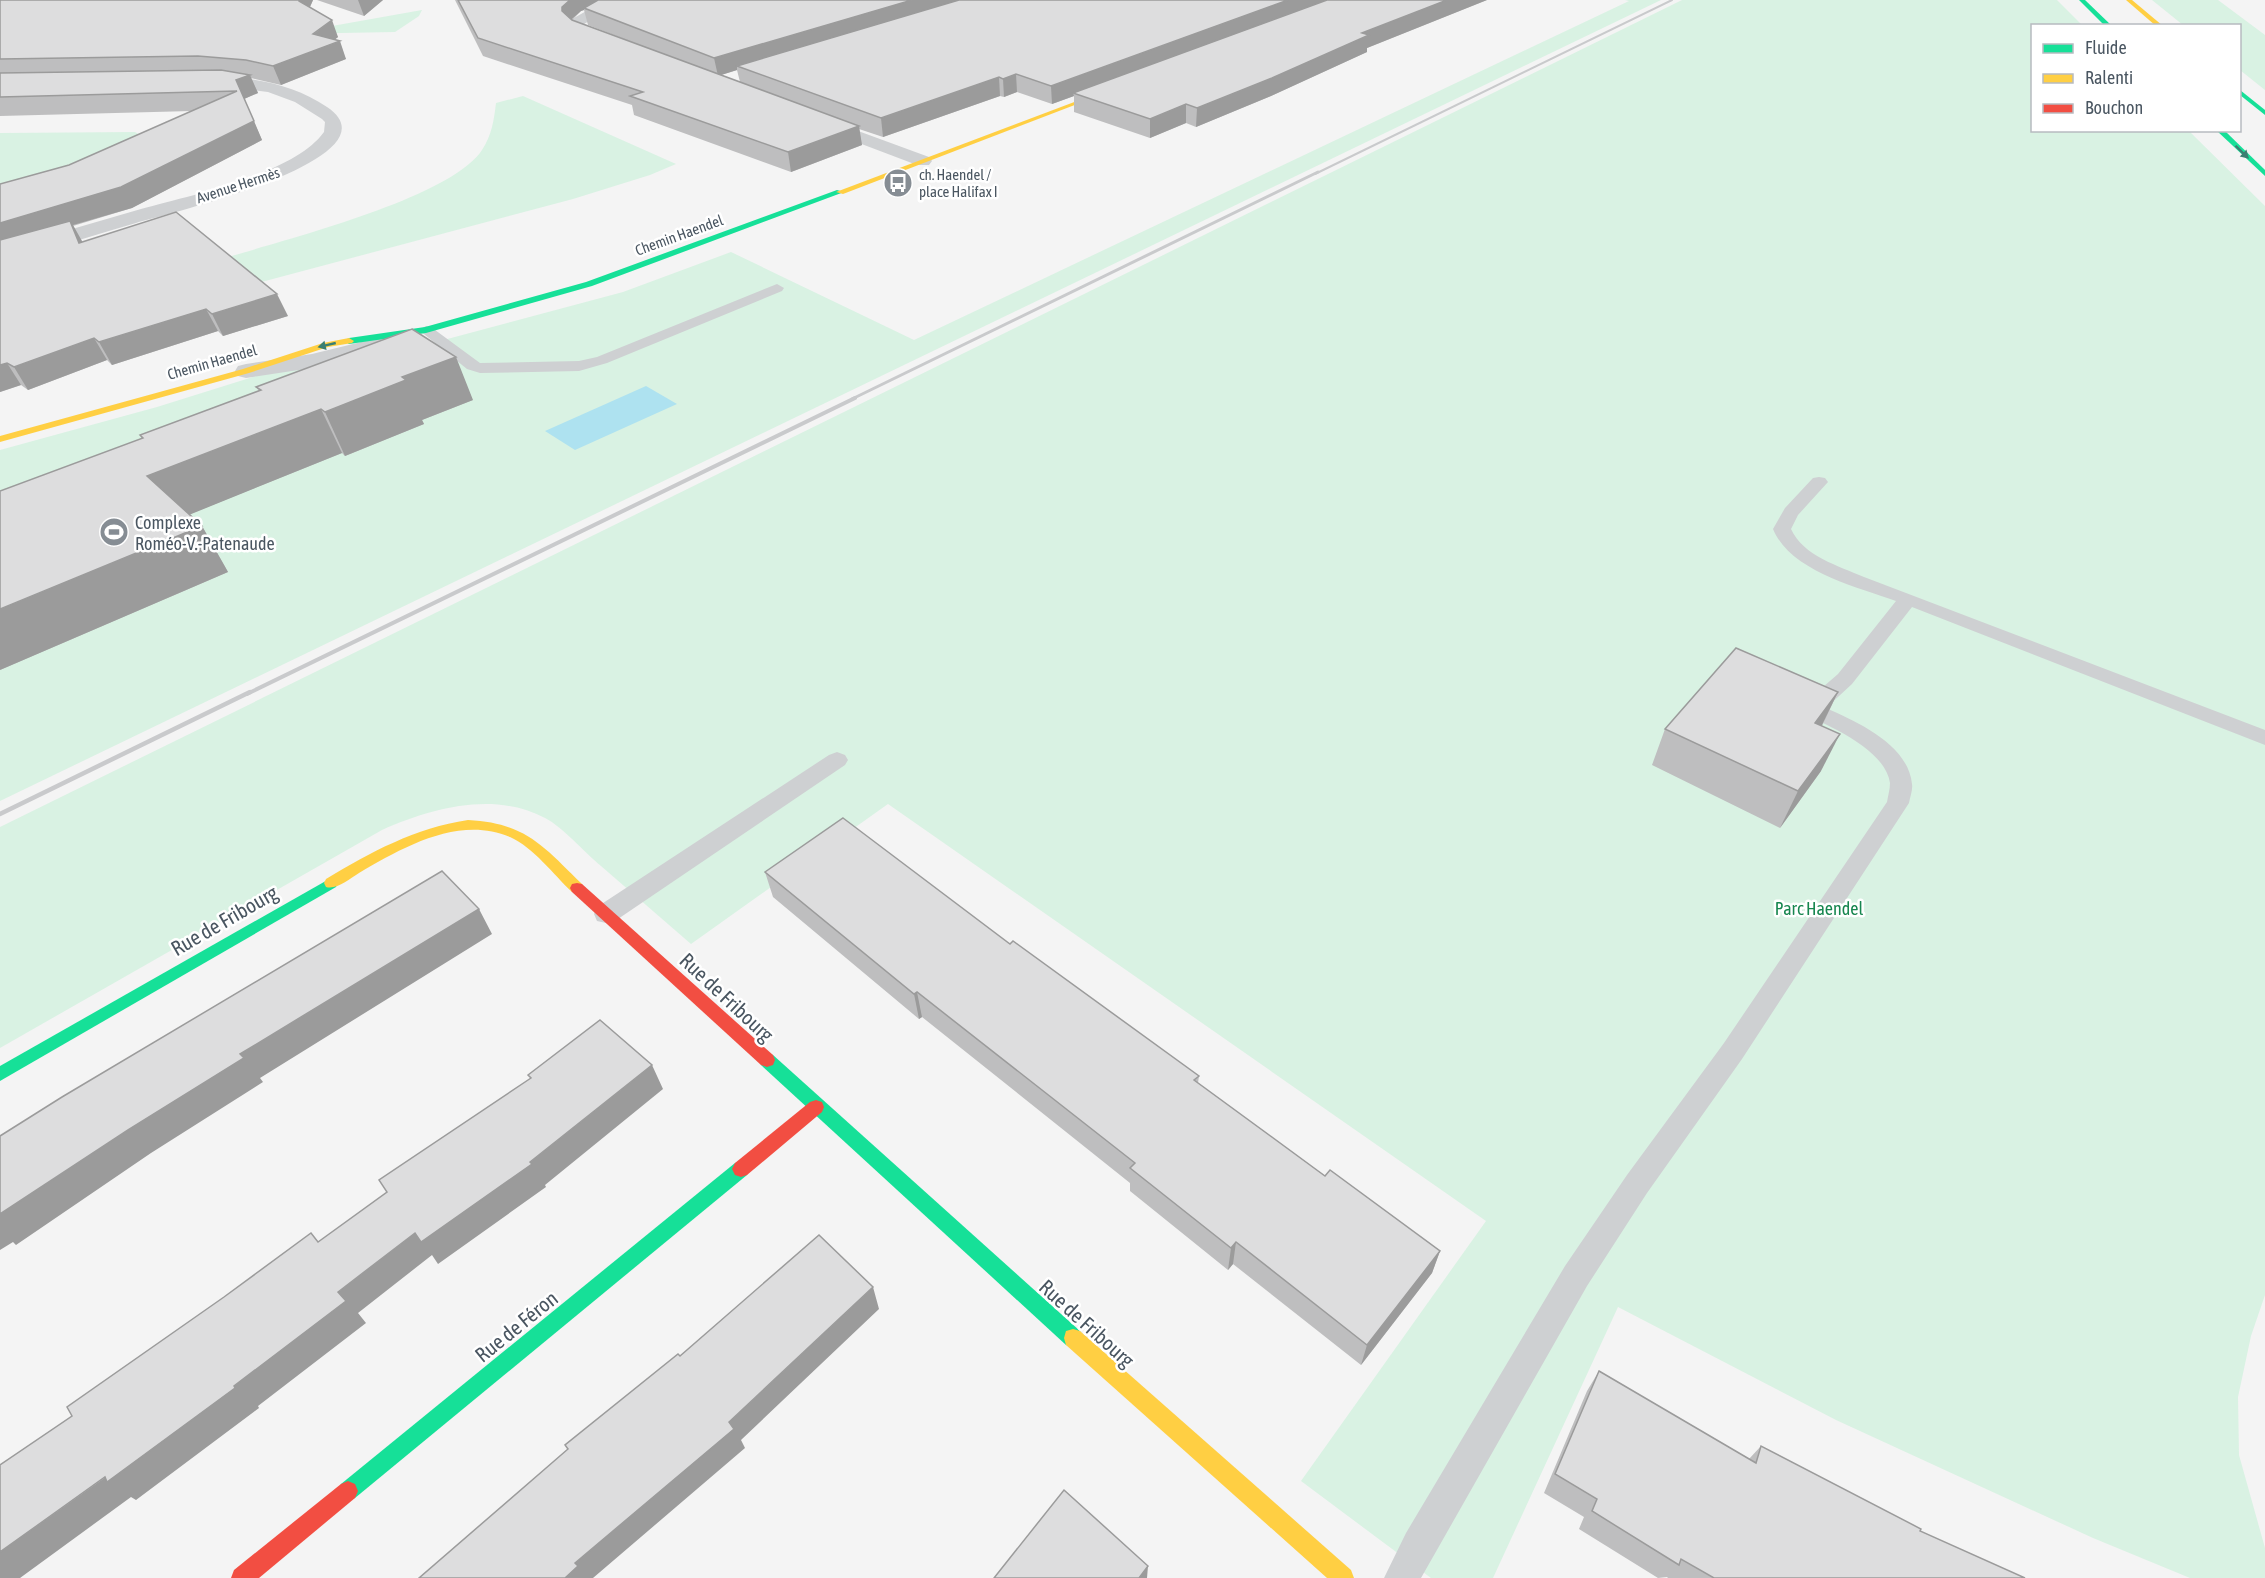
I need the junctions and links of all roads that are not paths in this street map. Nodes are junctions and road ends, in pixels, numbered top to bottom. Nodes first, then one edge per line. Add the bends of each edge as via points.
1 (643, 0) edge
2 (2082, 0) edge
3 (2129, 0) edge
4 (2107, 24) edge
5 (2158, 24) edge
6 (626, 49) edge
7 (196, 81) edge
8 (1132, 82) edge
9 (2241, 93) edge
10 (2265, 113) edge
11 (807, 117) edge
12 (2221, 132) edge
13 (923, 161) junction
14 (2265, 174) edge
15 (0, 255) edge
16 (777, 288) dead end
17 (426, 330) junction
18 (246, 371) joint
19 (0, 439) edge
20 (1819, 482) dead end
21 (1908, 599) junction
22 (1782, 695) edge
23 (1811, 710) junction
24 (2265, 738) edge
25 (837, 760) dead end
26 (606, 914) junction
27 (0, 1074) edge
28 (816, 1107) junction
29 (242, 1578) edge
30 (1343, 1578) edge
31 (1402, 1578) edge

1 - 6 street via 588,15 575,26
2 - 4 main road
3 - 5 main road
7 - 15 street, Avenue Hermès via 249,83 282,90 328,115 333,121 333,132 307,157 264,178
8 - 13 main road, Chemin Haendel
9 - 10 main road
11 - 13 street
12 -> 14 main road
13 - 17 main road, Chemin Haendel via 620,275
16 - 17 lane via 579,366 480,368
17 - 18 street via 312,361
18 - 19 main road, Chemin Haendel
20 - 21 lane via 1785,519 1785,537 1806,557 1825,567
21 - 23 lane via 1845,679
21 - 24 lane
22 - 23 lane
23 - 31 lane via 1876,744 1890,759 1901,783 1898,802 1733,1051 1576,1276
25 - 26 lane
26 - 27 main road, Rue de Fribourg via 512,833 469,826 421,835 376,857
26 - 28 main road, Rue de Fribourg
28 - 29 main road, Rue de Féron
28 - 30 main road, Rue de Fribourg

